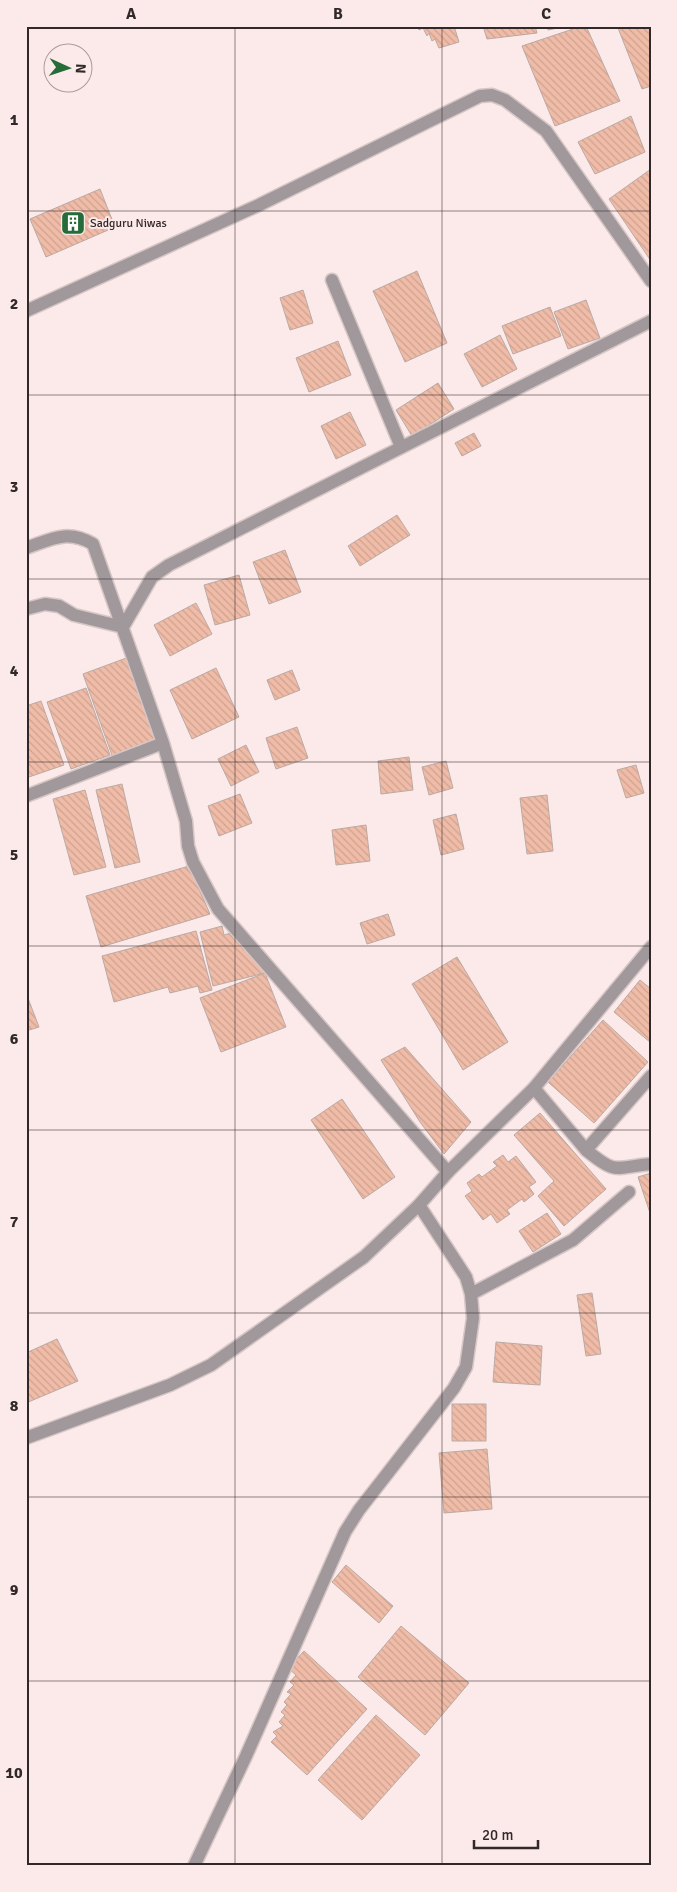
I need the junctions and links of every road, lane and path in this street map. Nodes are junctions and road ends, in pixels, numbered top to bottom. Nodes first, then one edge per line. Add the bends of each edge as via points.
1 (332, 280) dead end
2 (651, 281) edge
3 (26, 311) edge
4 (651, 321) edge
5 (401, 447) junction
6 (26, 548) edge
7 (26, 610) edge
8 (123, 627) junction
9 (163, 743) junction
10 (26, 796) edge
11 (651, 947) edge
12 (651, 1076) edge
13 (534, 1088) junction
14 (586, 1150) junction
15 (651, 1164) edge
16 (448, 1172) junction
17 (629, 1192) dead end
18 (419, 1205) junction
19 (471, 1294) junction
20 (26, 1438) edge
21 (194, 1866) edge

1 - 5 street
2 - 3 street via 546,131 505,100 492,95 480,96 259,205
4 - 5 street
5 - 8 street via 169,565 152,578
6 - 8 street via 64,535 80,537 93,544
7 - 8 street via 45,604 59,606 74,615
8 - 9 street
9 - 10 street
9 - 16 street via 186,821 193,862 218,909
11 - 13 street
12 - 14 street
13 - 14 street
13 - 16 street
14 - 15 street via 612,1169
16 - 18 street
17 - 19 street via 572,1240
18 - 19 street via 466,1277
18 - 20 street via 364,1257 211,1365 170,1386
19 - 21 street via 474,1318 466,1367 454,1388 344,1532

